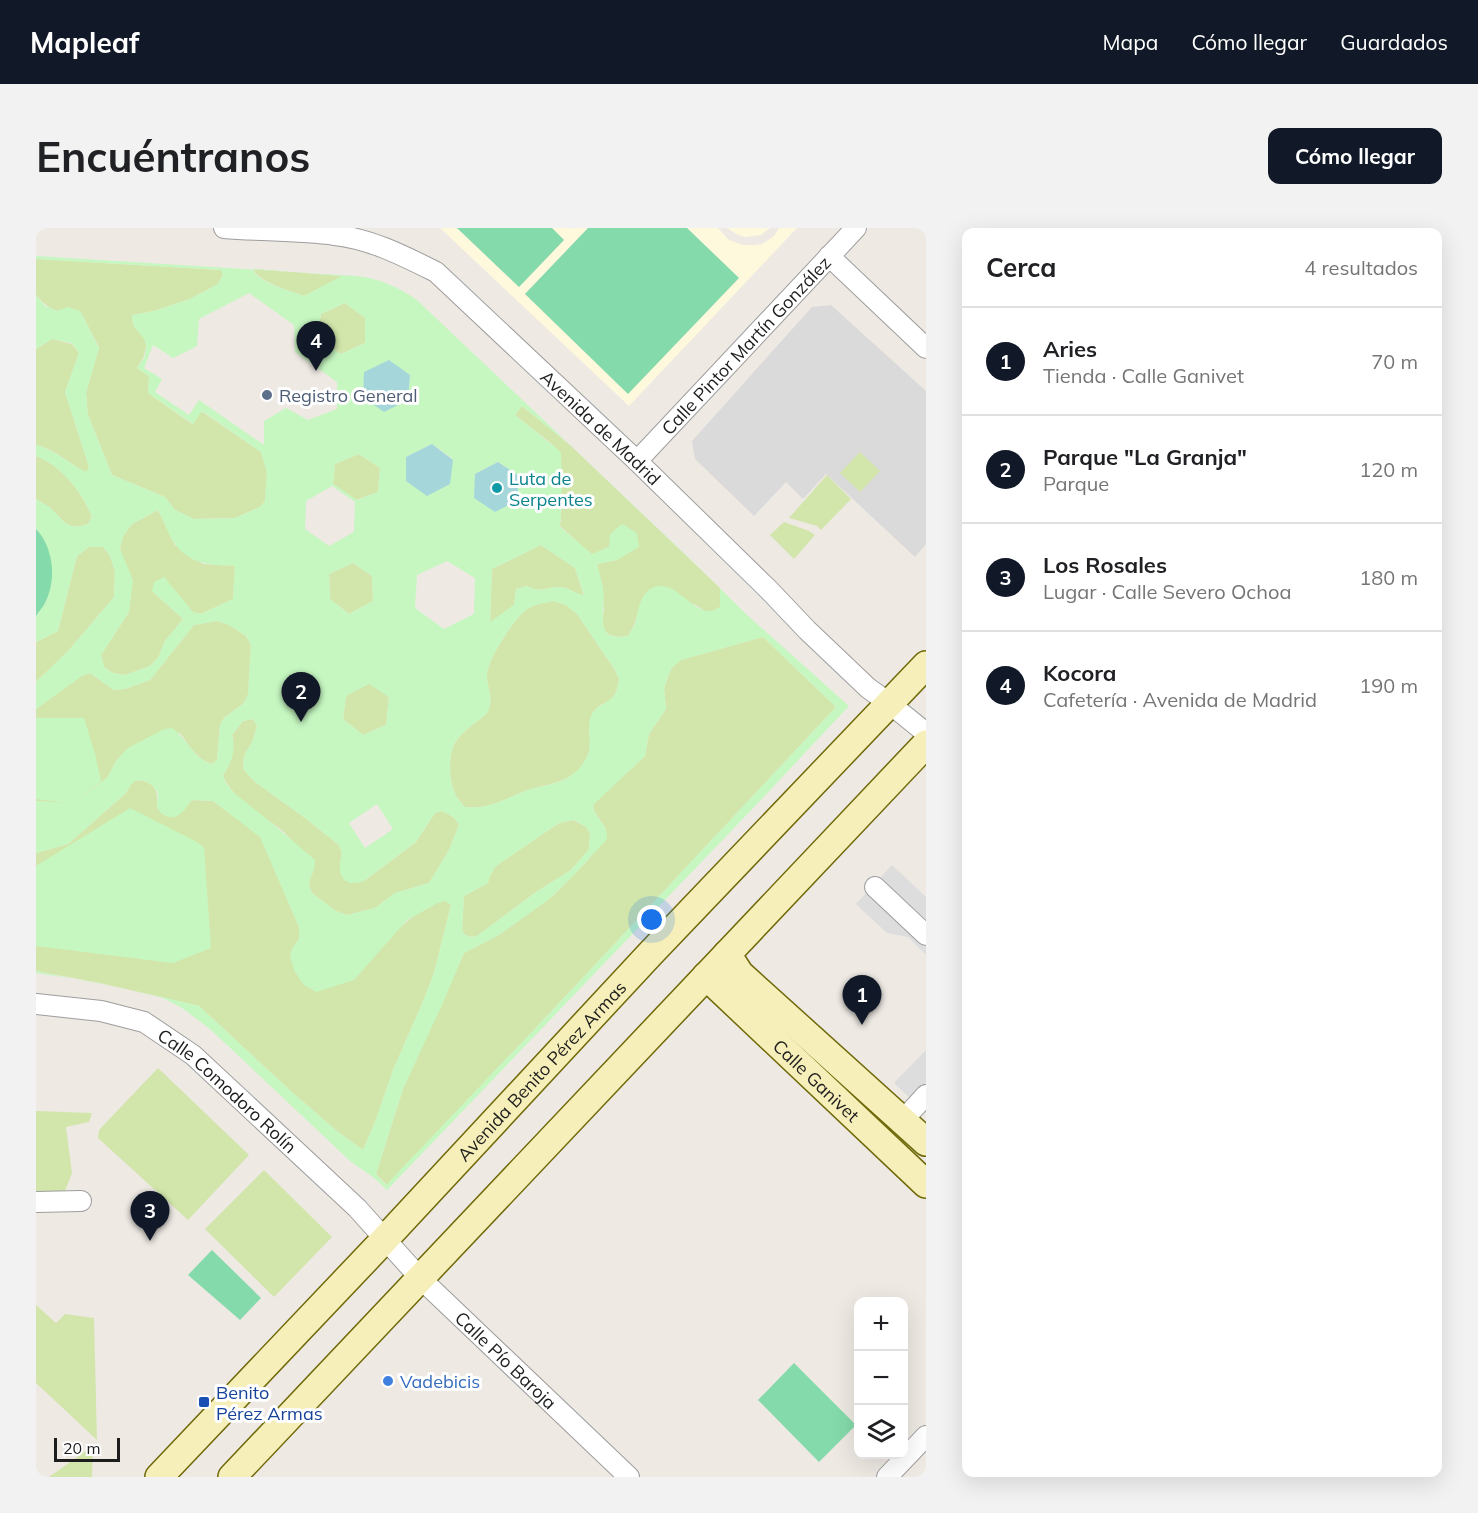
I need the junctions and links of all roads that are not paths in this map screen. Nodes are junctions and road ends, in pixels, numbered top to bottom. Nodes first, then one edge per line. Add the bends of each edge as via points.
1 (224, 228) edge
2 (856, 228) edge
3 (358, 233) edge
4 (829, 256) junction
5 (926, 348) edge
6 (636, 461) junction
7 (926, 665) edge
8 (889, 703) junction
9 (926, 733) edge
10 (926, 744) edge
11 (875, 887) dead end
12 (926, 935) edge
13 (727, 954) junction
14 (706, 976) junction
15 (36, 1004) edge
16 (926, 1095) edge
17 (903, 1120) junction
18 (882, 1142) junction
19 (926, 1142) edge
20 (926, 1184) edge
21 (81, 1201) dead end
22 (36, 1202) edge
23 (385, 1239) junction
24 (420, 1278) junction
25 (926, 1436) edge
26 (159, 1477) edge
27 (232, 1477) edge
28 (629, 1477) edge
29 (886, 1477) edge

1 - 3 street, Avenida de Madrid
2 - 4 street, Calle Pintor Martín González
3 - 6 street, Avenida de Madrid via 436,272
4 - 5 street
4 - 6 street, Calle Pintor Martín González
6 - 8 street, Avenida de Madrid via 832,654
7 - 8 street, Avenida Benito Pérez Armas
8 - 9 street, Avenida de Madrid
8 - 23 street, Avenida Benito Pérez Armas
10 - 13 street
11 - 12 street
13 - 14 street
13 - 17 street, Calle Ganivet via 740,974
14 - 18 street, Calle Ganivet
14 - 24 street
15 - 23 street, Calle Comodoro Rolín via 101,1011 144,1022 193,1055 357,1208
16 - 17 street
17 - 18 street
17 - 19 street, Calle Ganivet
18 - 20 street, Calle Ganivet
21 - 22 street
23 - 24 street, Calle Pío Baroja
23 - 26 street, Avenida Benito Pérez Armas
24 - 27 street
24 - 28 street, Calle Pío Baroja
25 - 29 street

